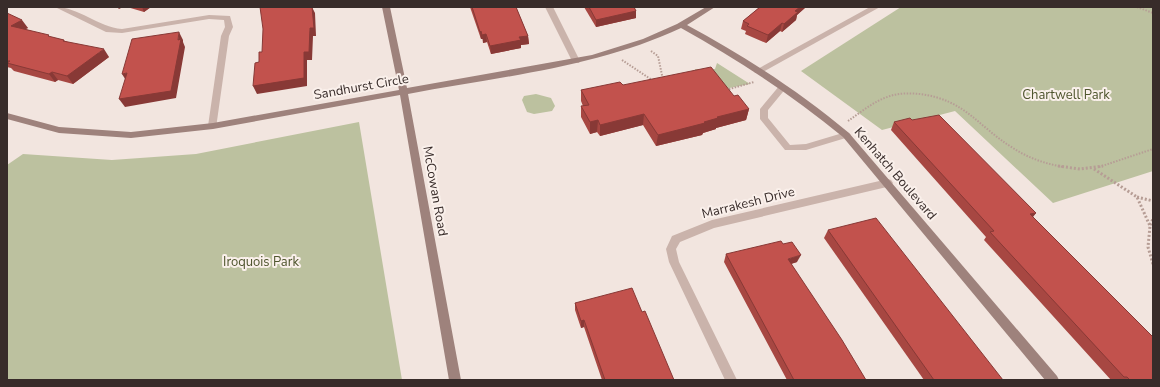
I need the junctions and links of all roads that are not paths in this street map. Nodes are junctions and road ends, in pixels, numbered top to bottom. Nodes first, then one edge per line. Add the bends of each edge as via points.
1 (59, 7) edge
2 (386, 7) edge
3 (549, 7) edge
4 (711, 7) edge
5 (876, 7) edge
6 (682, 25) junction
7 (576, 61) junction
8 (761, 73) junction
9 (784, 87) junction
10 (404, 92) junction
11 (7, 116) edge
12 (213, 126) junction
13 (846, 134) junction
14 (888, 183) junction
15 (455, 380) edge
16 (731, 380) edge
17 (1053, 380) edge

1 - 12 street via 109,30 122,31 209,16 227,18 229,27
2 - 10 street, McCowan Road
3 - 7 street
4 - 6 street, Sandhurst Circle
5 - 8 street
6 - 7 street, Sandhurst Circle via 642,43
6 - 8 street, Kenhatch Boulevard
7 - 10 street, Sandhurst Circle
8 - 9 street, Kenhatch Boulevard
9 - 13 street, Kenhatch Boulevard
9 - 13 street via 764,109 764,120 788,148 806,147
10 - 12 street, Sandhurst Circle
10 - 15 street, McCowan Road
11 - 12 street, Sandhurst Circle via 59,130 131,136
13 - 14 street, Kenhatch Boulevard
14 - 16 street, Marrakesh Drive via 712,224 676,239 671,248 674,262
14 - 17 street, Kenhatch Boulevard

